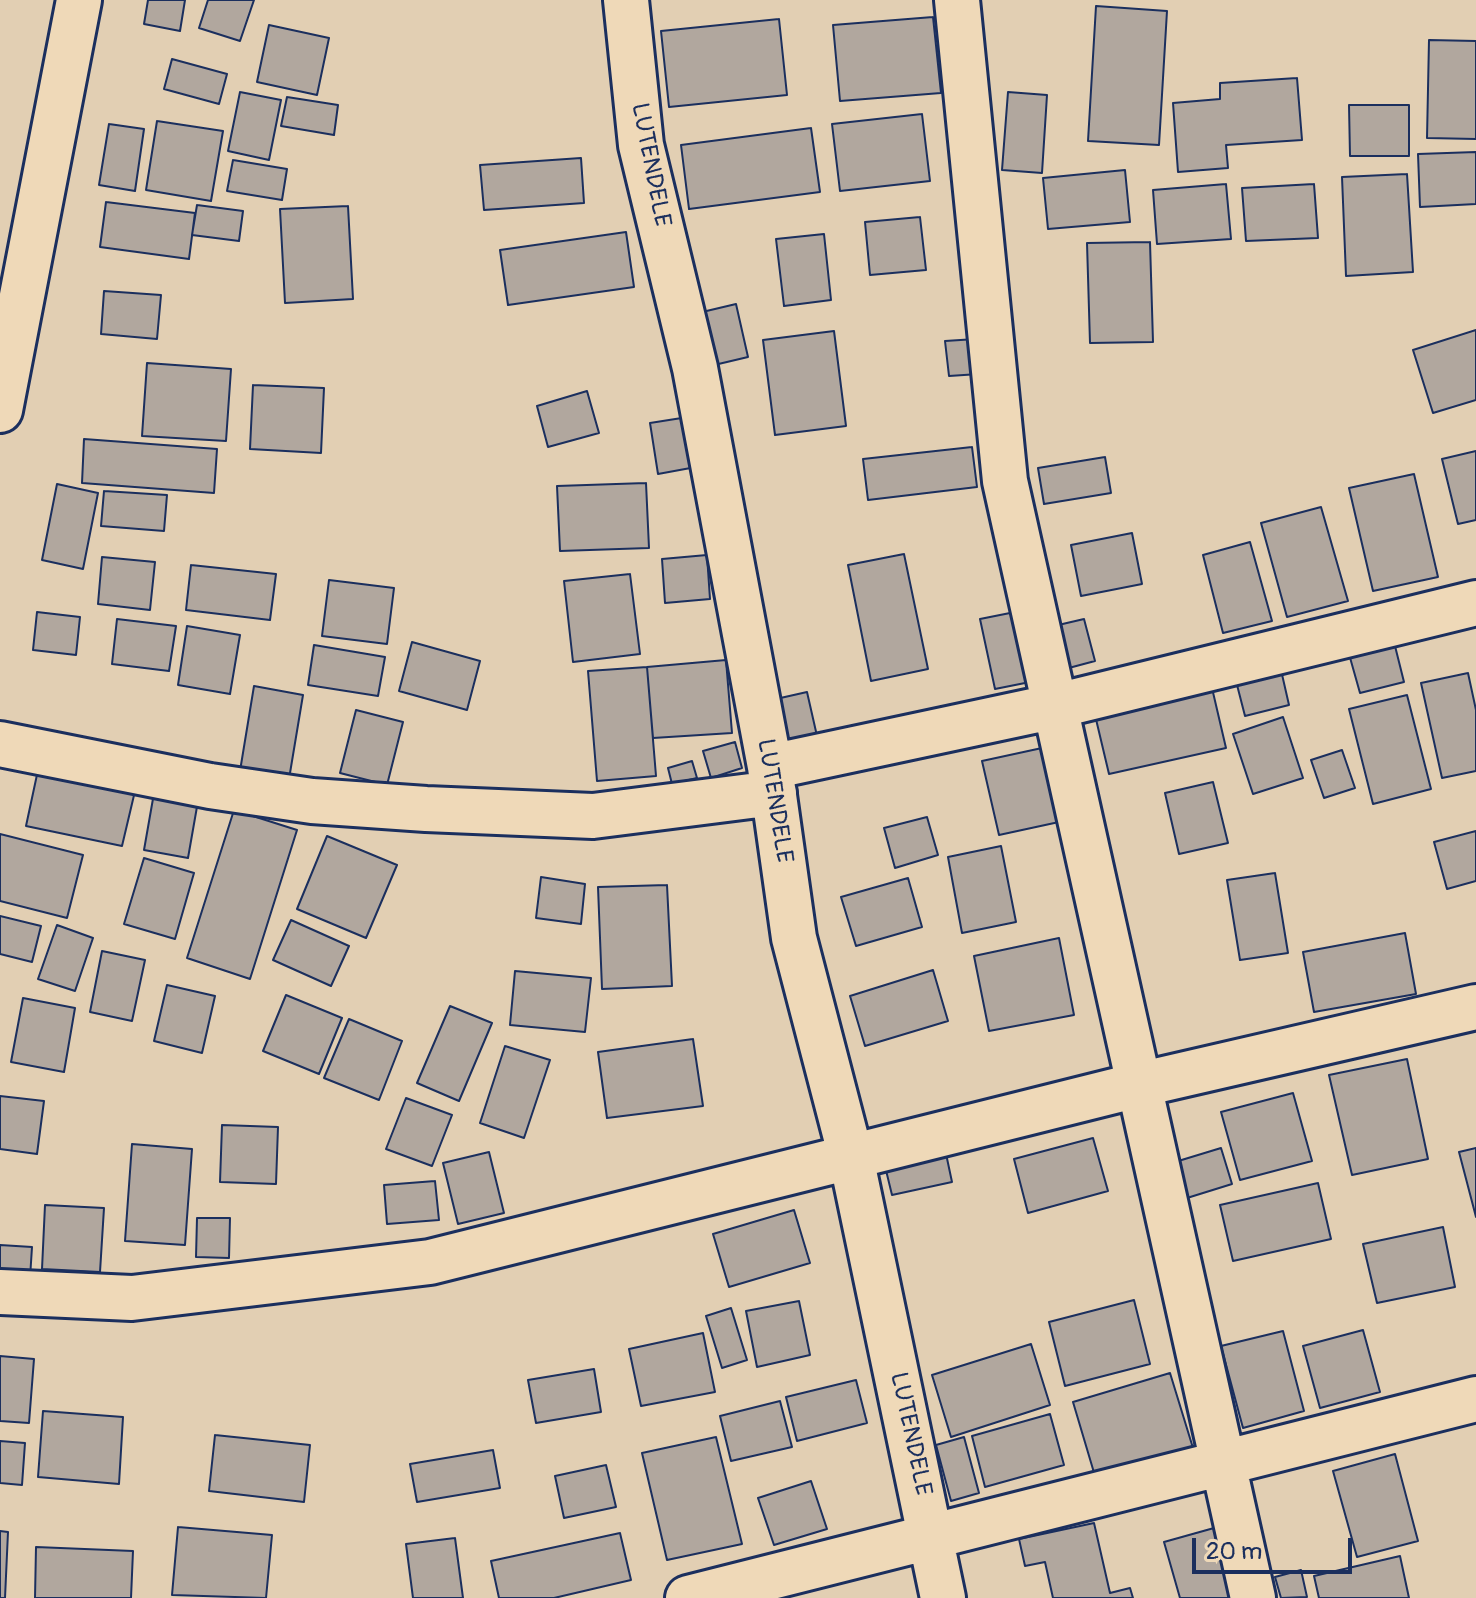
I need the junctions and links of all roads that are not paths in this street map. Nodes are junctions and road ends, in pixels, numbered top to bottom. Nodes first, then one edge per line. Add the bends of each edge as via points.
1 (79, 0) edge
2 (626, 0) edge
3 (957, 0) edge
4 (0, 410) edge
5 (1476, 603) edge
6 (1056, 706) junction
7 (0, 744) edge
8 (772, 780) junction
9 (1476, 1007) edge
10 (1138, 1085) junction
11 (851, 1157) junction
12 (0, 1292) edge
13 (1476, 1399) edge
14 (1222, 1462) junction
15 (932, 1538) junction
16 (688, 1598) edge
17 (943, 1598) edge
18 (1253, 1598) edge

1 - 4 street
2 - 8 street, LUTENDELE via 641,145 695,368
3 - 6 street via 1005,481
5 - 6 street
6 - 8 street
6 - 10 street
7 - 8 street via 210,786 312,801 426,809 593,816
8 - 11 street, LUTENDELE via 794,938
9 - 10 street
10 - 11 street
10 - 14 street
11 - 12 street via 430,1262 132,1298
11 - 15 street, LUTENDELE
13 - 14 street
14 - 15 street
14 - 18 street
15 - 16 street
15 - 17 street, LUTENDELE

